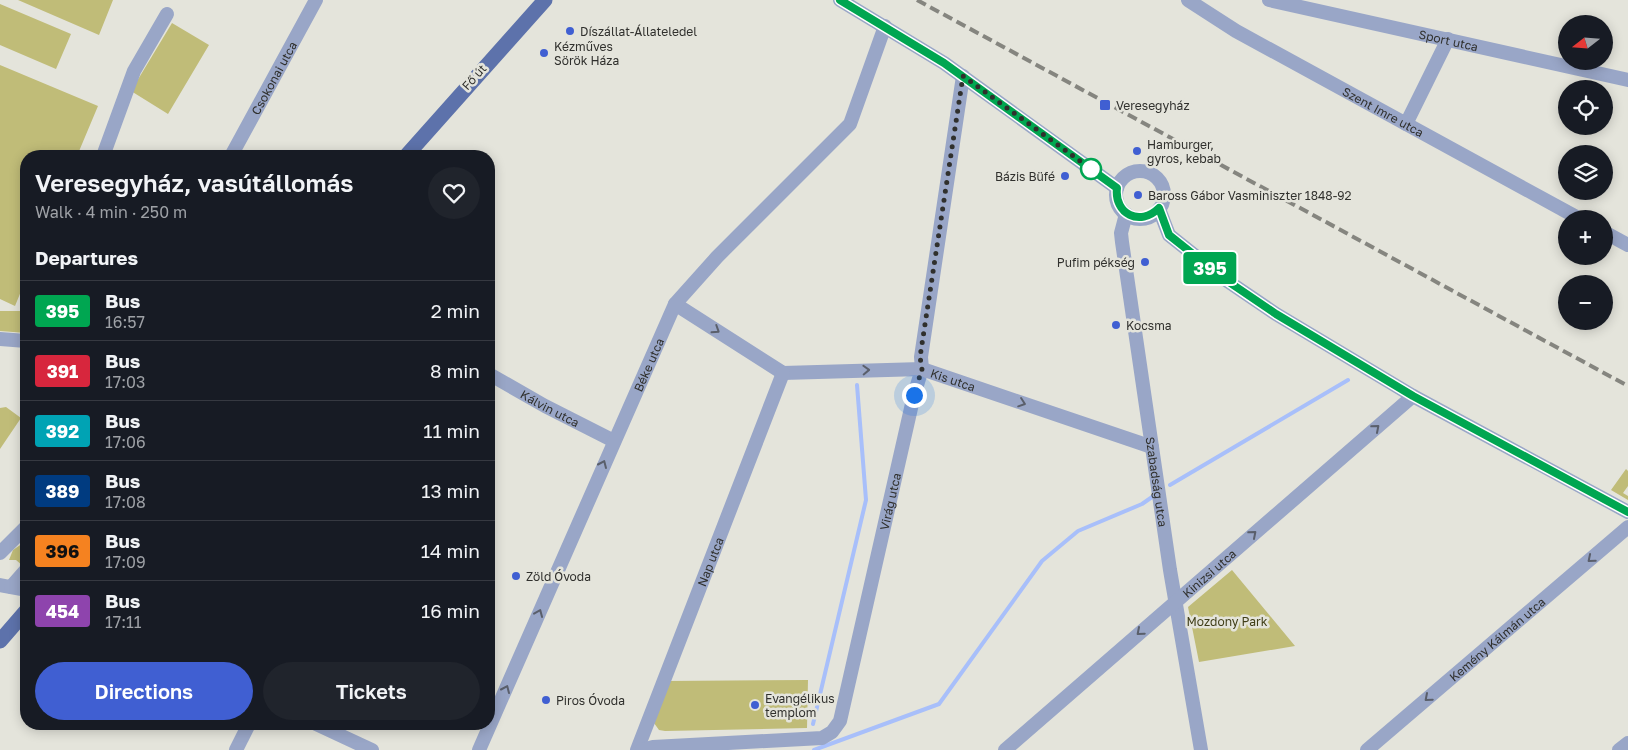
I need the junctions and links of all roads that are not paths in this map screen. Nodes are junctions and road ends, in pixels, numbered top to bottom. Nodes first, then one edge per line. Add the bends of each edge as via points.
1 (316, 0) edge
2 (545, 0) edge
3 (840, 0) edge
4 (1188, 0) edge
5 (1269, 0) edge
6 (168, 14) dead end
7 (885, 26) junction
8 (1448, 39) junction
9 (963, 76) junction
10 (1628, 80) edge
11 (1406, 124) junction
12 (105, 150) edge
13 (234, 150) edge
14 (411, 150) edge
15 (1117, 188) junction
16 (1159, 208) junction
17 (1564, 210) edge
18 (1126, 214) junction
19 (1613, 237) edge
20 (1628, 245) edge
21 (675, 304) junction
22 (0, 339) edge
23 (20, 341) edge
24 (922, 369) junction
25 (783, 373) junction
26 (495, 377) edge
27 (1413, 396) junction
28 (614, 441) junction
29 (1152, 447) junction
30 (1628, 512) edge
31 (1628, 527) edge
32 (20, 534) edge
33 (0, 553) edge
34 (20, 575) edge
35 (6, 586) edge
36 (20, 589) edge
37 (1176, 599) junction
38 (20, 618) edge
39 (0, 642) edge
40 (495, 713) edge
41 (245, 730) edge
42 (329, 730) edge
43 (488, 730) edge
44 (1628, 742) edge
45 (236, 750) edge
46 (372, 750) edge
47 (479, 750) edge
48 (637, 750) edge
49 (642, 750) edge
50 (1005, 750) edge
51 (1200, 750) edge
52 (1367, 750) edge
53 (1619, 750) edge

1 - 13 street, Csokonai utca
2 - 14 main road, Fő út
3 - 7 street
4 - 11 street, Szent Imre utca via 1236,31
5 - 8 street, Sport utca
6 - 12 street via 134,71
7 - 9 street
7 - 21 street, Béke utca via 850,124 717,256
8 - 10 street, Sport utca
8 - 11 street
9 - 15 street
9 - 24 street, Virág utca via 920,357
11 - 17 street, Szent Imre utca
15 - 16 street via 1121,180 1134,172 1150,173 1161,185 1163,193
15 - 18 street via 1117,202
16 - 18 street via 1147,217
16 - 27 street via 1169,235 1223,278 1276,314
18 - 29 street, Szabadság utca via 1122,242
19 - 20 street
21 -> 25 street
21 - 28 street, Béke utca
22 - 23 street
25 -> 24 street, Kis utca
24 -> 29 street, Kis utca
24 - 49 street, Virág utca via 911,404 840,721 832,732 822,738
25 - 48 street, Nap utca
26 - 28 street, Kálvin utca
27 - 30 street
37 -> 27 street, Kinizsi utca
40 -> 28 street, Béke utca
29 - 37 street, Szabadság utca
31 -> 52 street, Kemény Kálmán utca
32 - 33 street
34 - 35 street
35 - 36 street
37 -> 50 street, Kinizsi utca
37 - 51 street, Szabadság utca
38 - 39 main road
41 - 45 street
42 - 46 street
47 -> 43 street, Béke utca
44 - 53 street

